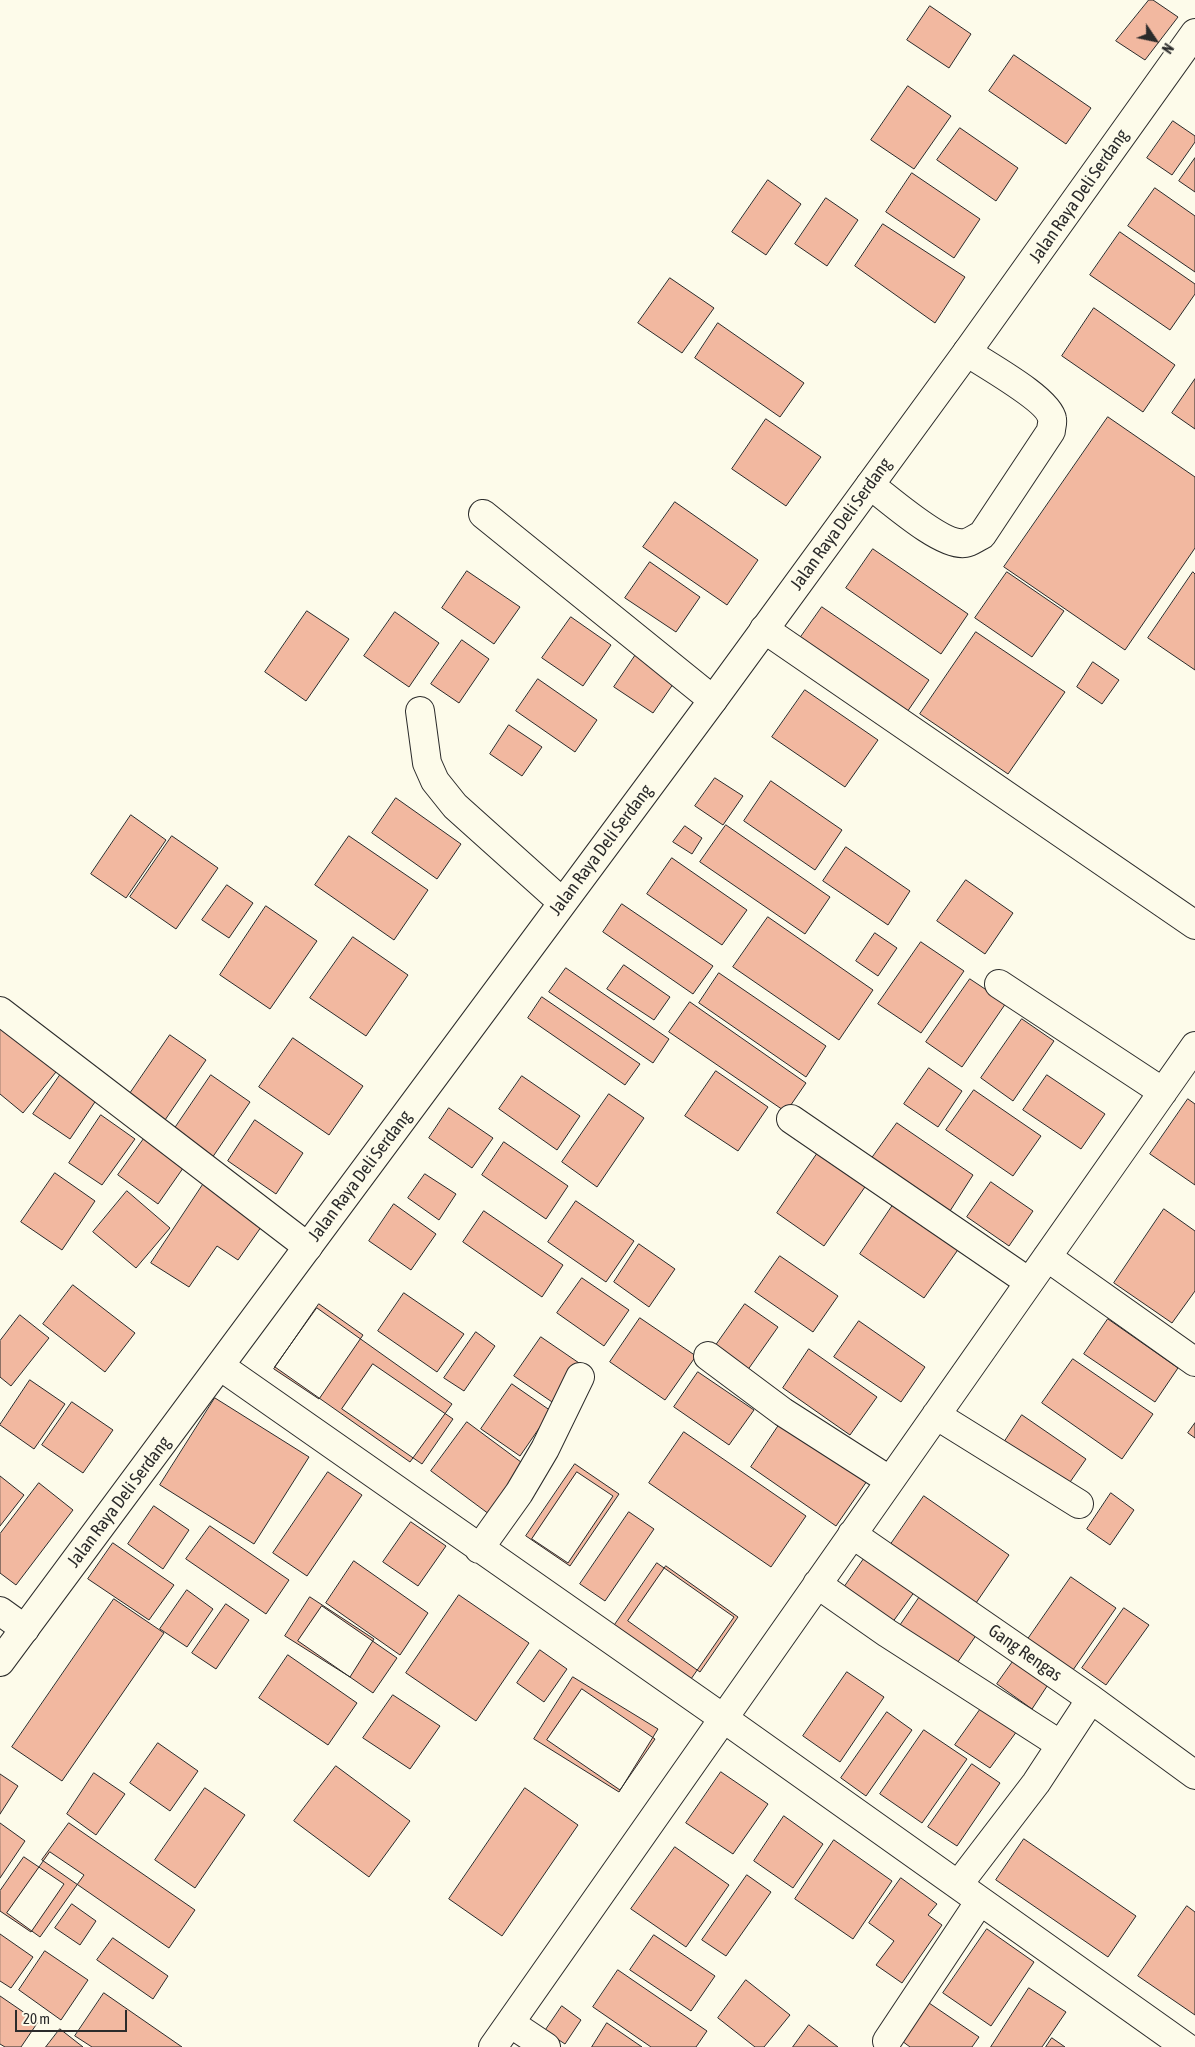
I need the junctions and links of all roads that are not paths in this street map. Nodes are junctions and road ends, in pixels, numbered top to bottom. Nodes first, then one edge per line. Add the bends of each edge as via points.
1 (1195, 33) edge
2 (967, 352) junction
3 (870, 485) junction
4 (483, 514) dead end
5 (764, 629) junction
6 (713, 700) junction
7 (420, 711) dead end
8 (562, 902) junction
9 (1195, 925) edge
10 (999, 984) dead end
11 (0, 1011) edge
12 (1195, 1046) edge
13 (1163, 1092) junction
14 (791, 1119) dead end
15 (308, 1247) junction
16 (1047, 1257) junction
17 (1029, 1282) junction
18 (708, 1356) dead end
19 (1195, 1362) edge
20 (220, 1366) junction
21 (580, 1376) dead end
22 (936, 1415) junction
23 (889, 1480) junction
24 (1079, 1504) dead end
25 (852, 1534) junction
26 (480, 1549) junction
27 (817, 1584) junction
28 (0, 1611) edge
29 (25, 1629) junction
30 (0, 1662) edge
31 (1092, 1699) junction
32 (723, 1718) junction
33 (1061, 1745) junction
34 (1195, 1774) edge
35 (958, 1886) junction
36 (980, 1901) junction
37 (510, 2023) junction
38 (887, 2041) dead end
39 (493, 2047) edge
40 (546, 2047) edge
41 (1186, 2047) edge

1 - 2 street, Jalan Raya Deli Serdang
2 - 3 street, Jalan Raya Deli Serdang
2 - 3 street via 1032,394 1052,418 1051,430 982,535 966,543 955,543 927,528
3 - 5 street, Jalan Raya Deli Serdang
4 - 6 street
5 - 6 street, Jalan Raya Deli Serdang
5 - 9 street
6 - 8 street, Jalan Raya Deli Serdang
7 - 8 street via 427,763 435,781 455,806
8 - 15 street, Jalan Raya Deli Serdang
10 - 13 street
11 - 15 street
12 - 13 street
13 - 16 street
14 - 17 street
15 - 20 street, Jalan Raya Deli Serdang
16 - 17 street
16 - 19 street
17 - 22 street
18 - 23 street via 776,1407
20 - 26 street
20 - 29 street, Jalan Raya Deli Serdang
21 - 26 street via 545,1449
22 - 23 street
22 - 24 street
23 - 25 street
25 - 27 street
25 - 31 street, Gang Rengas
26 - 32 street
27 - 32 street
27 - 33 street via 886,1633
28 - 29 street
29 - 30 street, Jalan Raya Deli Serdang
31 - 33 street
31 - 34 street, Gang Rengas
32 - 35 street
32 - 37 street
33 - 35 street
35 - 36 street
36 - 38 street
36 - 41 street
37 - 39 street
37 - 40 street

